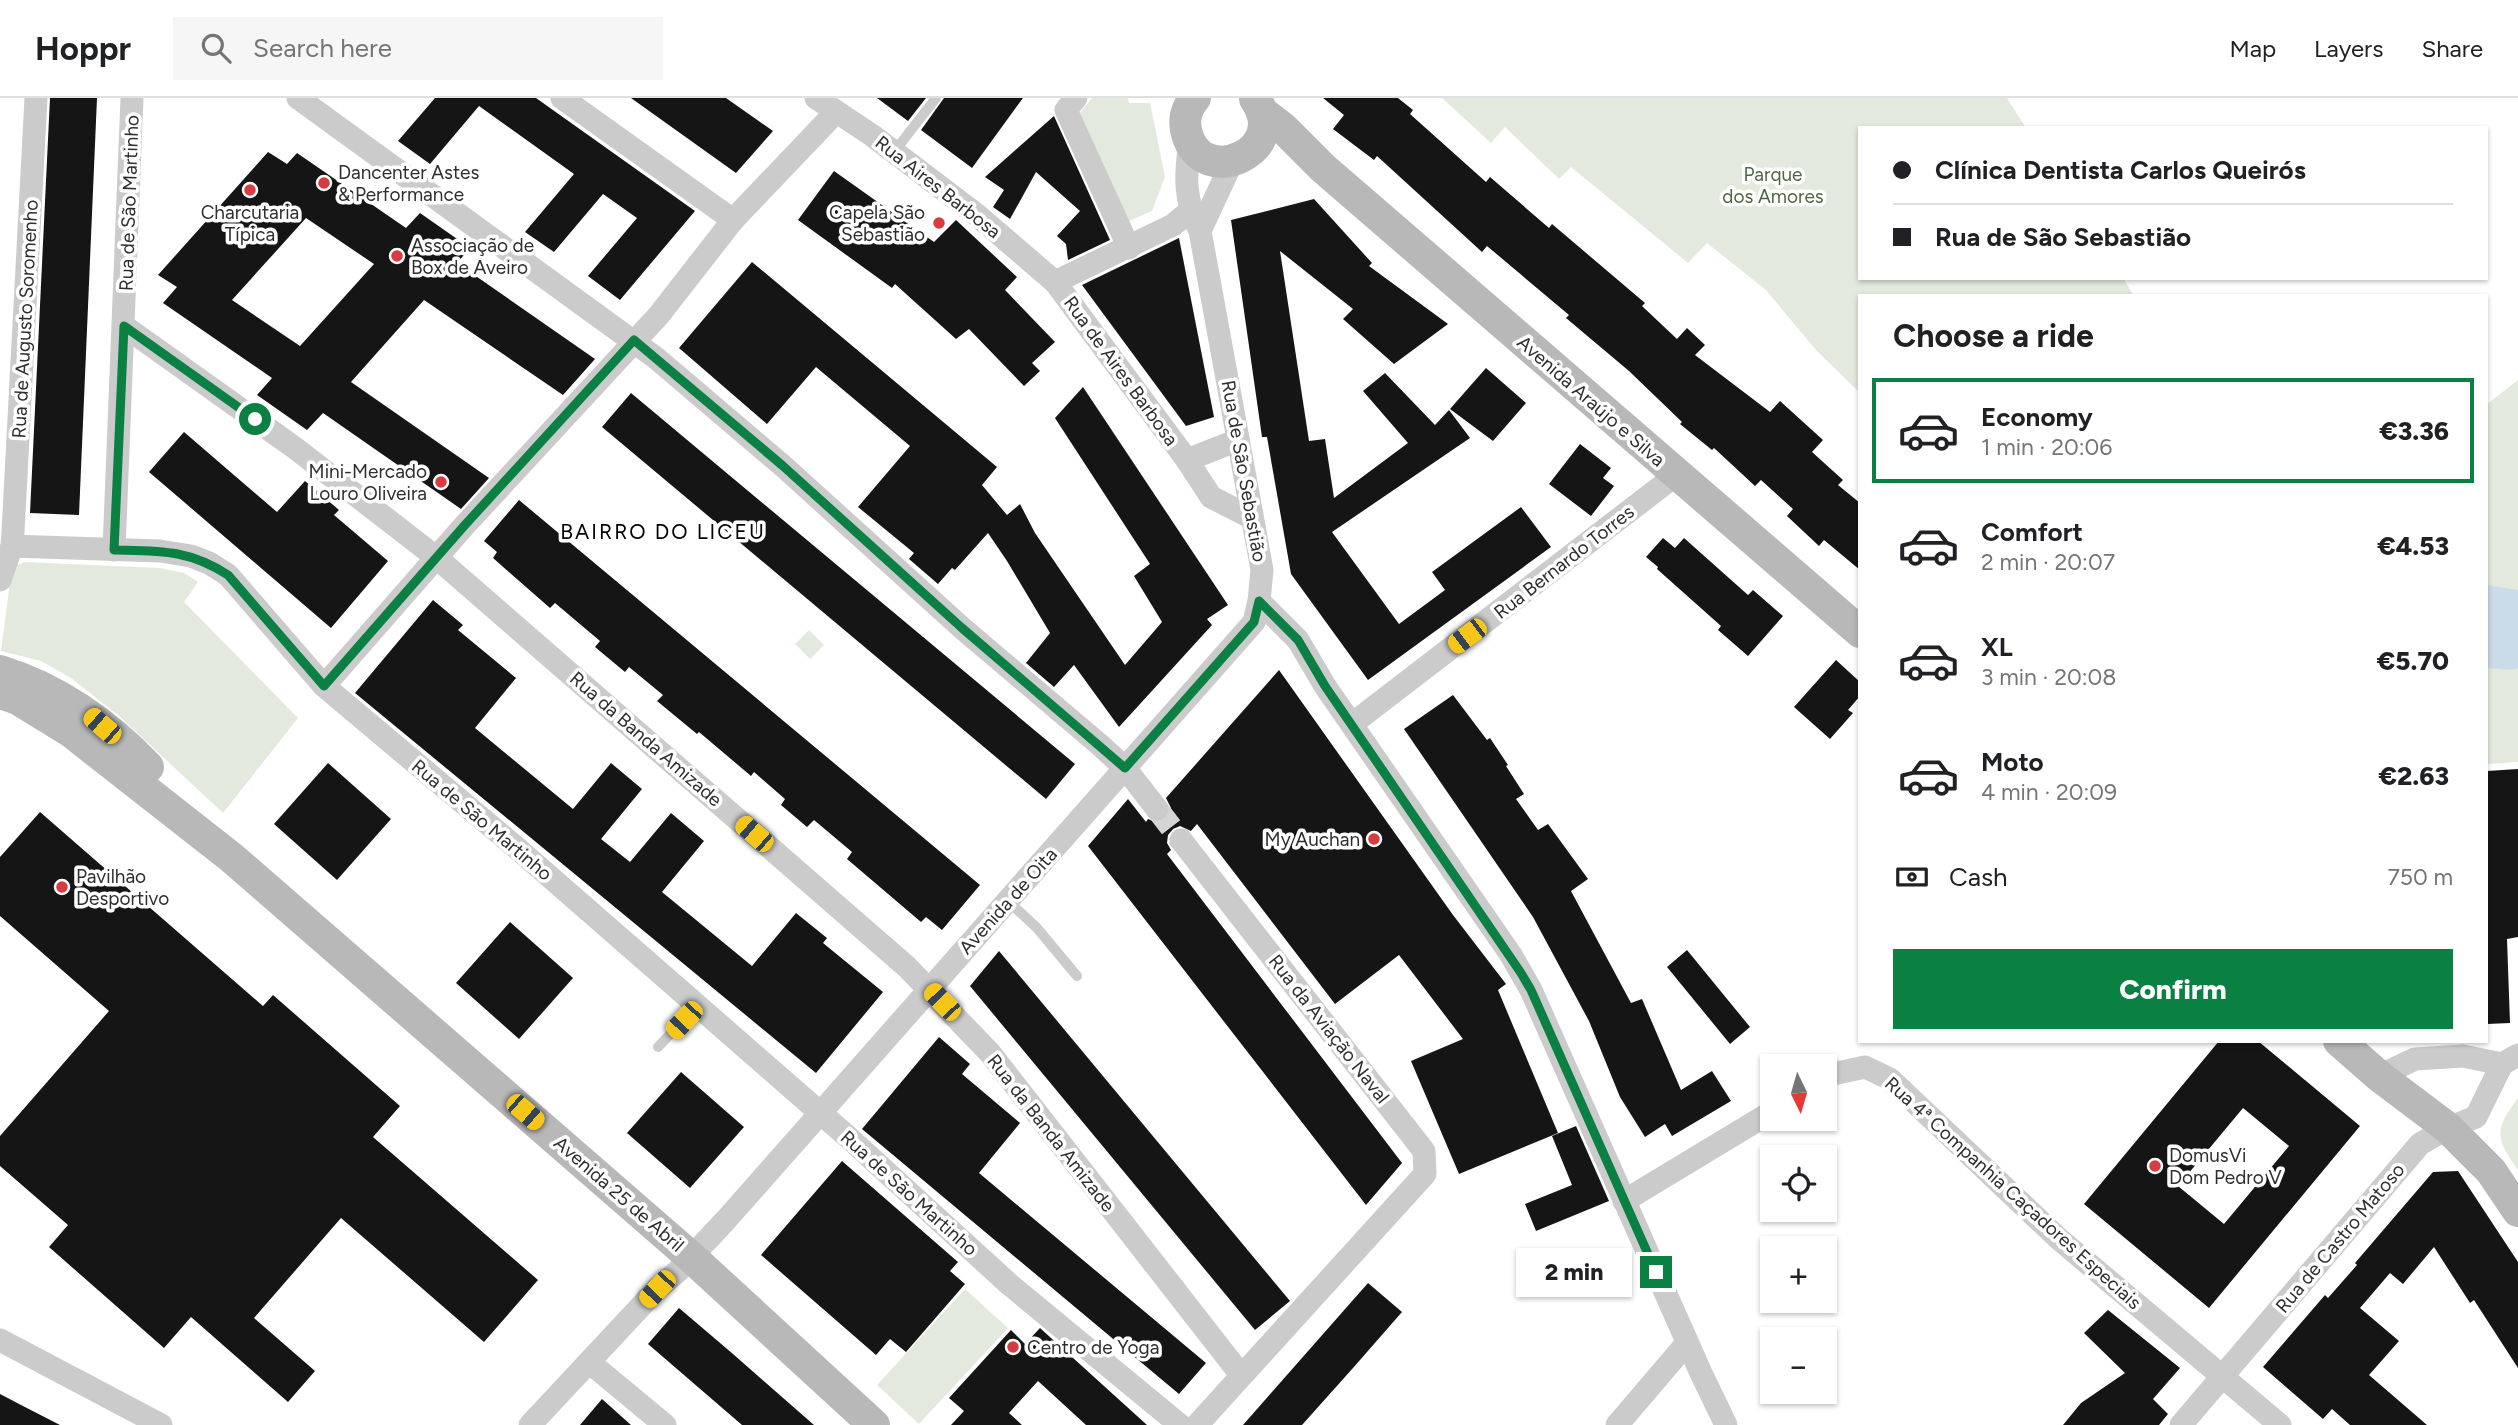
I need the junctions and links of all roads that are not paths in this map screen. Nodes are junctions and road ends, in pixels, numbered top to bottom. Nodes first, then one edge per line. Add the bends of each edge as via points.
1 (36, 98) edge
2 (132, 98) edge
3 (298, 98) edge
4 (562, 98) edge
5 (816, 98) edge
6 (936, 98) edge
7 (1076, 98) edge
8 (1170, 98) edge
9 (1258, 105) edge
10 (836, 112) junction
11 (1190, 122) edge
12 (894, 152) junction
13 (1240, 158) junction
14 (1323, 168) junction
15 (733, 220) junction
16 (1195, 221) junction
17 (1129, 248) junction
18 (1055, 282) junction
19 (124, 326) junction
20 (634, 340) junction
21 (1238, 440) junction
22 (1187, 460) junction
23 (1676, 475) junction
24 (1252, 518) junction
25 (12, 545) junction
26 (114, 550) junction
27 (437, 558) junction
28 (0, 580) edge
29 (1259, 601) junction
30 (1858, 630) edge
31 (0, 671) edge
32 (324, 686) junction
33 (0, 693) edge
34 (76, 720) junction
35 (1352, 724) junction
36 (1125, 768) junction
37 (1157, 809) tunnel mouth
38 (1181, 840) tunnel mouth
39 (1008, 901) junction
40 (1077, 976) dead end
41 (929, 989) junction
42 (697, 1006) junction
43 (2341, 1043) edge
44 (658, 1047) dead end
45 (2510, 1060) edge
46 (1838, 1073) edge
47 (2379, 1076) junction
48 (821, 1114) junction
49 (1760, 1119) edge
50 (2448, 1129) junction
51 (1624, 1200) junction
52 (2518, 1211) edge
53 (691, 1257) junction
54 (0, 1339) edge
55 (1687, 1343) junction
56 (589, 1362) junction
57 (1241, 1376) junction
58 (2223, 1376) junction
59 (160, 1425) edge
60 (530, 1425) edge
61 (665, 1425) edge
62 (873, 1425) edge
63 (1180, 1425) edge
64 (1197, 1425) edge
65 (1617, 1425) edge
66 (1726, 1425) edge
67 (2181, 1425) edge
68 (2280, 1425) edge

1 - 25 street, Rua de Augusto Soromenho
2 - 19 street, Rua de São Martinho
3 - 20 street
4 - 15 street
5 - 10 street, Rua Aires Barbosa
6 - 12 lane
7 - 17 street via 1066,110
8 - 11 street
9 - 13 street via 1264,124 1262,136
9 - 14 street, Avenida Araújo e Silva
10 - 12 street, Rua Aires Barbosa
10 - 15 street
11 - 13 street, Avenida Araújo e Silva via 1197,152 1220,162
11 - 16 street, Rua de São Sebastião via 1186,170
12 - 18 street, Rua Aires Barbosa
13 - 14 street, Avenida Araújo e Silva via 1284,159
13 - 16 street
14 - 23 street, Avenida Araújo e Silva
15 - 20 street
16 - 17 street via 1173,225
16 - 21 street, Rua de São Sebastião
17 - 18 street
18 - 22 street, Rua de Aires Barbosa
19 - 26 street, Rua de São Martinho
19 - 27 street, Rua da Banda Amizade via 295,448
20 - 27 street
20 - 36 street
21 - 22 street, Rua de Aires Barbosa
21 - 24 street, Rua de São Sebastião
22 - 24 street, Rua de Aires Barbosa via 1211,497
23 - 30 street, Avenida Araújo e Silva
23 - 35 street, Rua Bernardo Torres
24 - 29 street, Rua de São Sebastião via 1262,570
25 - 26 street
25 - 28 street, Rua de Augusto Soromenho
26 - 32 street, Rua de São Martinho via 191,556 228,575
27 - 32 street
27 - 41 street, Rua da Banda Amizade
29 - 35 street via 1298,640
29 - 36 street, Avenida de Oita via 1254,622
31 - 34 street, Avenida 25 de Abril via 25,678
32 - 42 street, Rua de São Martinho
33 - 34 street, Avenida 25 de Abril
34 - 53 street, Avenida 25 de Abril
35 - 51 street via 1531,990
36 - 37 street
36 - 39 street, Avenida de Oita
38 - 57 street, Rua da Aviação Naval via 1424,1151 1425,1174
39 - 40 lane
39 - 41 street, Avenida de Oita
41 - 48 street, Avenida de Oita
41 - 57 street, Rua da Banda Amizade via 990,1053
42 - 44 lane
42 - 48 street, Rua de São Martinho
43 - 47 street
45 - 47 street, Rua de Castro Matoso via 2463,1056 2415,1059
45 - 50 street, Rua de Castro Matoso via 2476,1117
46 - 58 street, Rua 4ª Companhia Caçadores Especiais via 1865,1067 1889,1079 2059,1239
47 - 50 street
48 - 53 street, Avenida de Oita
48 - 63 street, Rua de São Martinho via 1009,1284
49 - 51 street
50 - 52 street via 2491,1171
50 - 58 street, Rua de Castro Matoso via 2420,1144
51 - 55 street
53 - 56 street, Avenida de Oita
53 - 62 street, Avenida 25 de Abril
54 - 59 street
55 - 65 street
55 - 66 street
56 - 60 street, Avenida de Oita
56 - 61 street
57 - 64 street, Rua da Aviação Naval
58 - 67 street, Rua de Castro Matoso
58 - 68 street, Rua 4ª Companhia Caçadores Especiais

